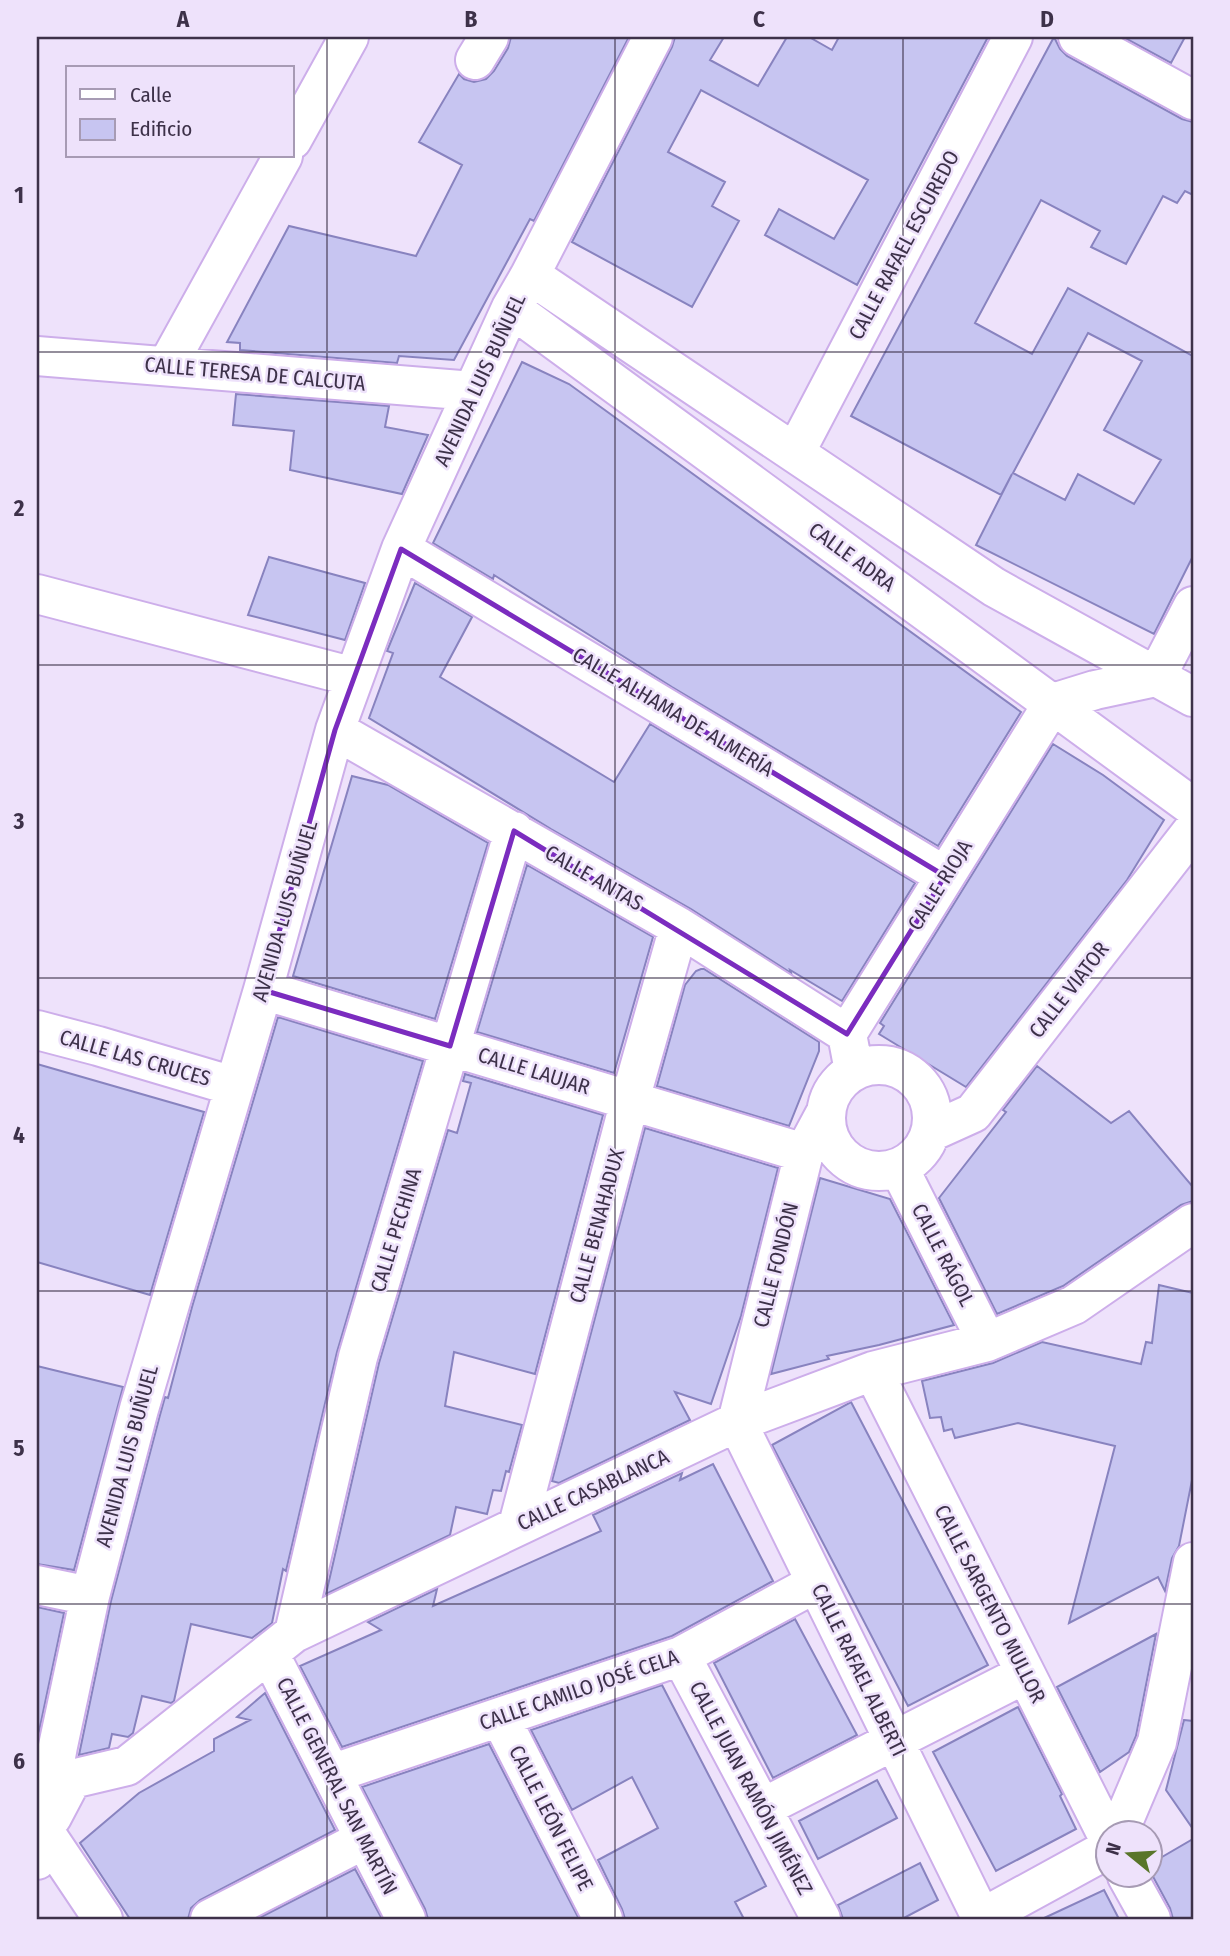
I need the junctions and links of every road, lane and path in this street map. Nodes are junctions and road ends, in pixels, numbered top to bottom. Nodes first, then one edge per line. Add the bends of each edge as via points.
1 (349, 37) edge
2 (653, 37) edge
3 (1013, 37) edge
4 (1078, 37) edge
5 (1193, 100) edge
6 (294, 135) edge
7 (282, 158) edge
8 (530, 275) junction
9 (511, 308) junction
10 (37, 356) edge
11 (167, 366) junction
12 (473, 391) junction
13 (795, 453) junction
14 (401, 549) junction
15 (37, 594) edge
16 (1193, 606) edge
17 (354, 677) junction
18 (1156, 677) junction
19 (1193, 697) edge
20 (1053, 704) junction
21 (335, 730) junction
22 (1193, 807) edge
23 (1193, 830) edge
24 (514, 831) junction
25 (946, 876) junction
26 (679, 927) junction
27 (264, 990) junction
28 (37, 1030) edge
29 (847, 1034) junction
30 (450, 1046) junction
31 (854, 1071) junction
32 (233, 1086) junction
33 (630, 1100) junction
34 (826, 1112) junction
35 (931, 1132) junction
36 (804, 1153) junction
37 (900, 1168) junction
38 (1193, 1223) edge
39 (987, 1342) junction
40 (873, 1371) junction
41 (737, 1422) junction
42 (518, 1525) junction
43 (1193, 1562) edge
44 (816, 1583) junction
45 (37, 1585) edge
46 (90, 1595) junction
47 (282, 1643) junction
48 (681, 1656) junction
49 (1026, 1674) junction
50 (499, 1717) junction
51 (894, 1741) junction
52 (47, 1743) edge
53 (331, 1774) junction
54 (762, 1808) junction
55 (1099, 1820) edge
56 (1124, 1820) edge
57 (365, 1839) junction
58 (40, 1846) edge
59 (1094, 1857) edge
60 (1136, 1890) edge
61 (103, 1919) edge
62 (210, 1919) edge
63 (406, 1919) edge
64 (603, 1919) edge
65 (821, 1919) edge
66 (981, 1919) edge
67 (1151, 1919) edge

1 - 6 street
2 - 8 street, AVENIDA LUIS BUÑUEL
3 - 13 street, CALLE RAFAEL ESCUREDO
4 - 5 street
7 - 11 street
8 - 9 street, AVENIDA LUIS BUÑUEL
8 - 13 street
9 - 12 street, AVENIDA LUIS BUÑUEL
9 - 20 street, CALLE ADRA
10 - 11 street, CALLE TERESA DE CALCUTA
11 - 12 street, CALLE TERESA DE CALCUTA
12 - 14 street, AVENIDA LUIS BUÑUEL
13 - 18 street via 994,587
14 - 17 street, AVENIDA LUIS BUÑUEL
14 - 25 street, CALLE ALHAMA DE ALMERÍA
15 - 17 street
16 - 18 street
17 - 21 street, AVENIDA LUIS BUÑUEL
18 - 19 street
18 - 20 street
20 - 22 street, CALLE ADRA
20 - 25 street, CALLE RIOJA
21 - 24 street, CALLE ANTAS
21 - 27 street, AVENIDA LUIS BUÑUEL
23 - 35 street, CALLE VIATOR via 973,1113
24 - 26 street, CALLE ANTAS
24 - 30 street, CALLE PECHINA
25 - 29 street, CALLE RIOJA
26 - 29 street, CALLE ANTAS
26 - 33 street, CALLE BENAHADUX
27 - 30 street, CALLE LAUJAR
27 - 32 street, AVENIDA LUIS BUÑUEL
28 - 32 street, CALLE LAS CRUCES
29 - 31 street
30 - 33 street, CALLE LAUJAR
30 - 47 street, CALLE PECHINA via 358,1357
31 - 34 street via 839,1082
31 - 35 street via 876,1065 909,1074 930,1104
32 - 46 street, AVENIDA LUIS BUÑUEL
33 - 36 street, CALLE LAUJAR
33 - 42 street, CALLE BENAHADUX
34 - 36 street, CALLE FONDÓN
34 - 37 street via 830,1141 848,1162 881,1172
35 - 37 street via 916,1156
36 - 41 street, CALLE FONDÓN
37 - 39 street, CALLE RÁGOL
38 - 39 street, CALLE CASABLANCA via 1074,1305
39 - 40 street, CALLE CASABLANCA
40 - 41 street, CALLE CASABLANCA
40 - 49 street, CALLE SARGENTO MULLOR
41 - 42 street, CALLE CASABLANCA
41 - 44 street, CALLE RAFAEL ALBERTI
42 - 47 street, CALLE CASABLANCA
43 - 56 street via 1157,1742
44 - 48 street, CALLE CAMILO JOSÉ CELA
44 - 51 street, CALLE RAFAEL ALBERTI
45 - 46 street
46 - 52 street, AVENIDA LUIS BUÑUEL
47 - 53 street, CALLE GENERAL SAN MARTÍN
47 - 58 street, CALLE CASABLANCA via 127,1766 72,1779
48 - 50 street, CALLE CAMILO JOSÉ CELA
48 - 54 street, CALLE JUAN RAMÓN JIMÉNEZ
49 - 51 street
49 - 55 street, CALLE SARGENTO MULLOR
50 - 53 street, CALLE CAMILO JOSÉ CELA
50 - 64 street, CALLE LEÓN FELIPE
51 - 54 street
51 - 66 street, CALLE RAFAEL ALBERTI
52 - 58 street, AVENIDA LUIS BUÑUEL
53 - 57 street, CALLE GENERAL SAN MARTÍN
54 - 65 street, CALLE JUAN RAMÓN JIMÉNEZ
57 - 62 street
57 - 63 street, CALLE GENERAL SAN MARTÍN
58 - 61 street
59 - 66 street
60 - 67 street

